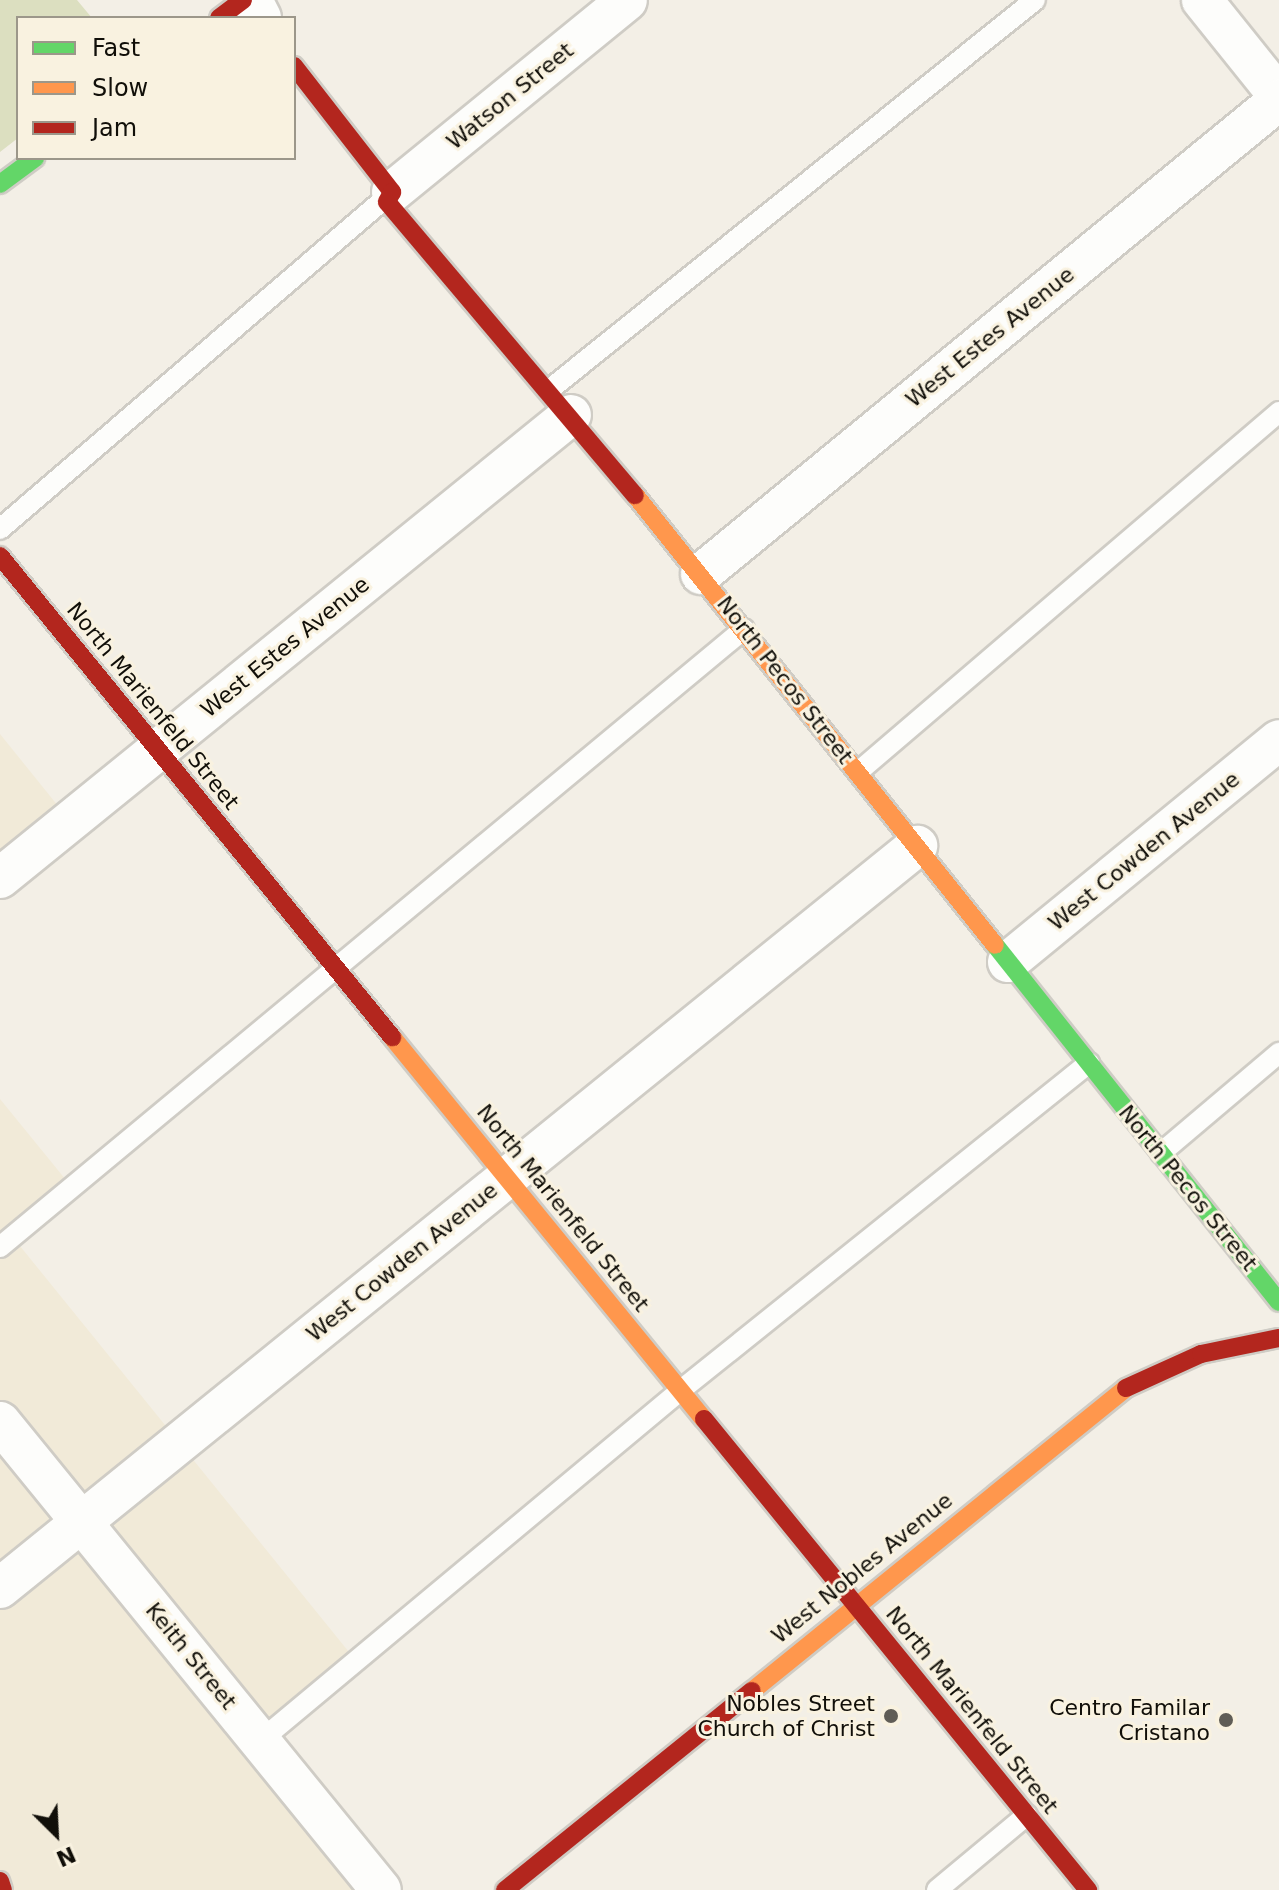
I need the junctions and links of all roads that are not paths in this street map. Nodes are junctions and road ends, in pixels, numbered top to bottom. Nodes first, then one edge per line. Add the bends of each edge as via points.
1 (243, 0) edge
2 (627, 0) edge
3 (1035, 0) edge
4 (1202, 0) edge
5 (222, 16) edge
6 (296, 69) edge
7 (1279, 98) edge
8 (32, 160) edge
9 (0, 184) edge
10 (392, 192) junction
11 (560, 403) junction
12 (1279, 412) edge
13 (0, 529) edge
14 (0, 556) edge
15 (701, 574) junction
16 (744, 629) junction
17 (1279, 740) edge
18 (157, 750) junction
19 (858, 772) junction
20 (917, 846) junction
21 (0, 878) edge
22 (1008, 962) junction
23 (334, 967) junction
24 (1279, 1053) edge
25 (1089, 1063) junction
26 (1161, 1153) junction
27 (506, 1177) junction
28 (0, 1247) edge
29 (1279, 1302) edge
30 (1279, 1338) edge
31 (681, 1390) junction
32 (0, 1422) edge
33 (82, 1522) junction
34 (0, 1588) edge
35 (855, 1604) junction
36 (260, 1741) junction
37 (1027, 1815) junction
38 (0, 1881) edge
39 (3, 1890) edge
40 (381, 1890) edge
41 (505, 1890) edge
42 (937, 1890) edge
43 (1088, 1890) edge

1 - 5 main road
2 - 10 street, Watson Street
3 - 11 lane
4 - 7 street
6 - 10 main road, North Pecos Street
7 - 15 street, West Estes Avenue
8 - 9 main road
10 - 11 main road, North Pecos Street via 387,202
10 - 13 lane
11 - 15 main road, North Pecos Street
11 - 18 street, West Estes Avenue
12 - 19 lane
14 - 18 main road, North Marienfeld Street
15 - 16 main road, North Pecos Street
16 - 19 main road, North Pecos Street
16 - 23 lane
17 - 22 street, West Cowden Avenue
18 - 21 street, West Estes Avenue
18 - 23 main road, North Marienfeld Street
19 - 20 main road, North Pecos Street
20 - 22 main road, North Pecos Street
20 - 27 street, West Cowden Avenue
22 - 25 main road, North Pecos Street
23 - 27 main road, North Marienfeld Street
23 - 28 lane
24 - 26 lane
25 - 26 main road, North Pecos Street
25 - 31 lane
26 - 29 main road, North Pecos Street
27 - 31 main road, North Marienfeld Street
27 - 33 street, West Cowden Avenue
30 - 35 main road, West Nobles Avenue via 1201,1354 1132,1383
31 - 35 main road, North Marienfeld Street
31 - 36 lane
32 - 33 street, Keith Street
33 - 34 street, West Cowden Avenue
33 - 36 street, Keith Street
35 - 37 main road, North Marienfeld Street
35 - 41 main road, West Nobles Avenue
36 - 40 street, Keith Street
37 - 42 lane
37 - 43 main road, North Marienfeld Street
38 - 39 main road

